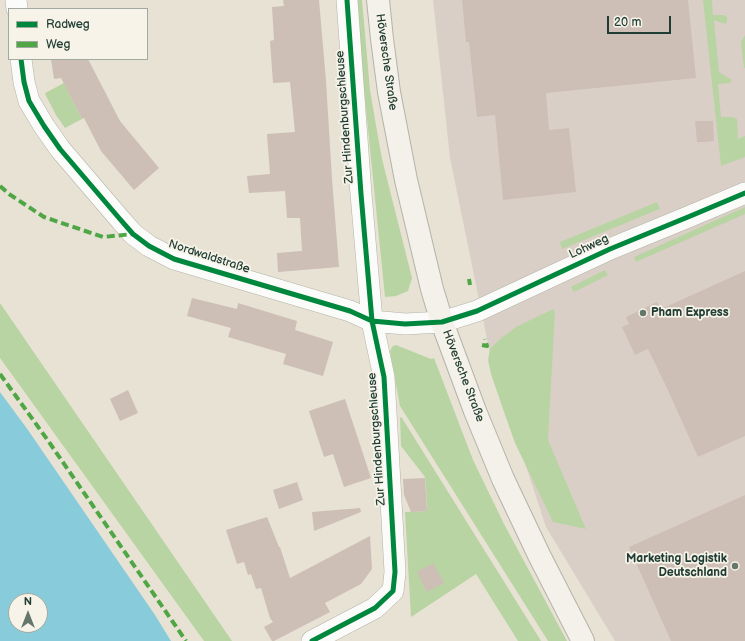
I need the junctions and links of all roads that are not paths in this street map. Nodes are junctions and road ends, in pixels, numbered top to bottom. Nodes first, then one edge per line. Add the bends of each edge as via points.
1 (347, 0) edge
2 (378, 0) edge
3 (21, 60) edge
4 (745, 193) edge
5 (372, 321) junction
6 (442, 322) junction
7 (312, 641) edge
8 (583, 641) edge

1 - 5 street, Zur Hindenburgschleuse
2 - 6 main road, Höversche Straße via 388,92 406,180
3 - 5 street, Nordwaldstraße via 29,101 44,126 60,149 119,218 149,246 174,259 350,311
4 - 6 street, Lohweg via 610,249 477,311
5 - 6 street, Nordwaldstraße via 405,324
5 - 7 street, Zur Hindenburgschleuse via 384,376 395,572 393,592 374,608
6 - 8 main road, Höversche Straße via 504,479

